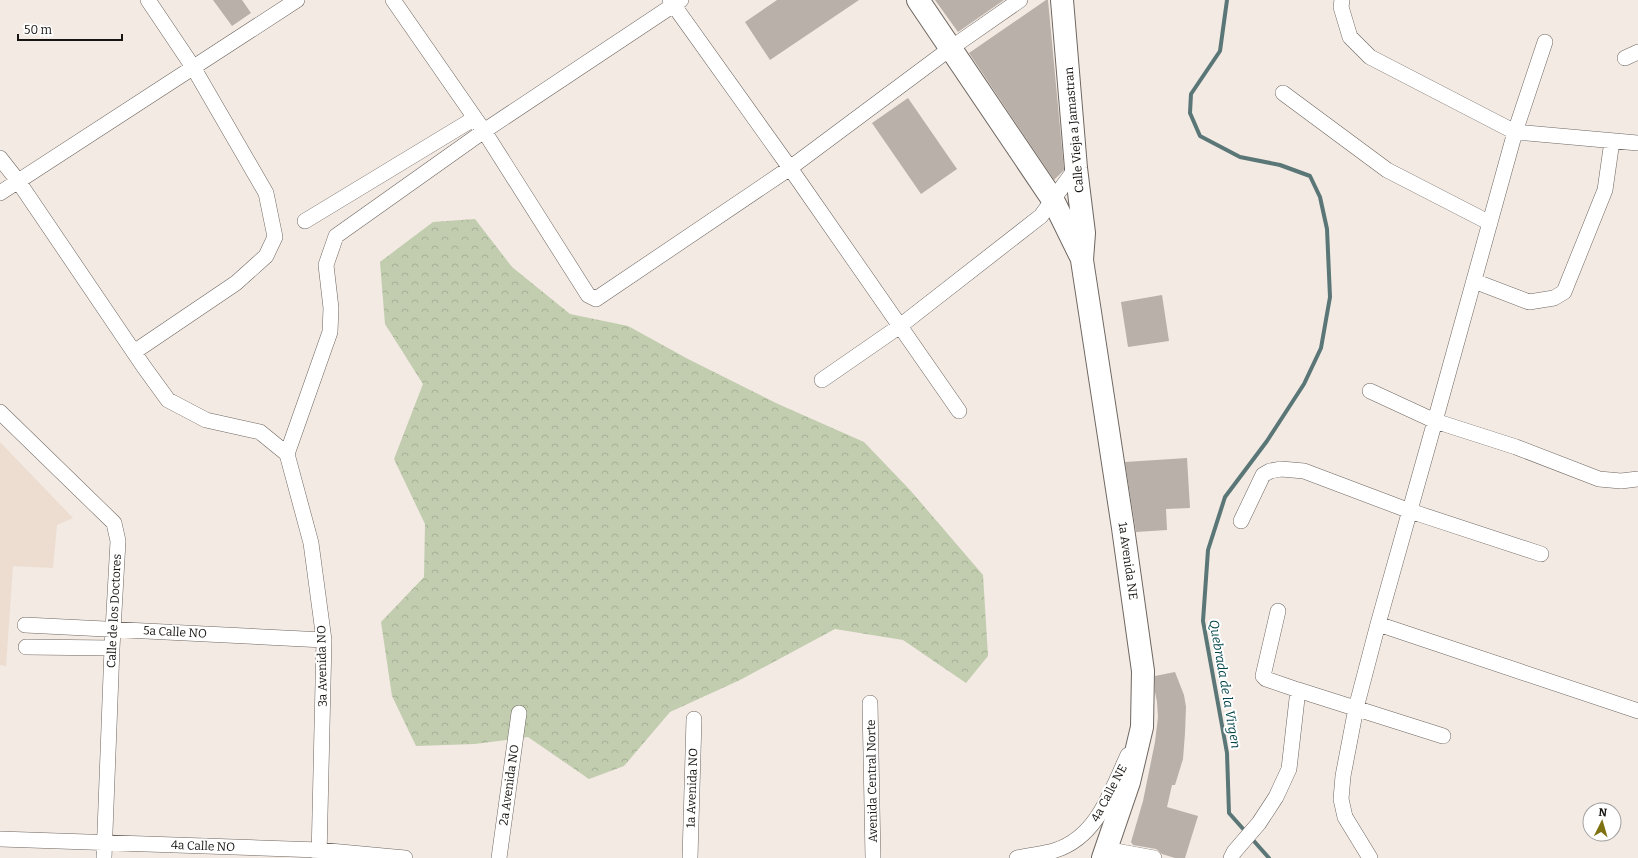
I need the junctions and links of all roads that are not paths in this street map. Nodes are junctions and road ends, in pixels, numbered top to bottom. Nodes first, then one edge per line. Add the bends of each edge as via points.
1 (148, 0) edge
2 (297, 0) edge
3 (393, 0) edge
4 (918, 0) edge
5 (1020, 0) edge
6 (1062, 0) edge
7 (1342, 0) edge
8 (675, 2) edge
9 (1545, 42) dead end
10 (951, 48) junction
11 (192, 66) junction
12 (1283, 93) dead end
13 (475, 118) junction
14 (484, 131) junction
15 (1515, 132) junction
16 (1612, 141) junction
17 (1638, 143) edge
18 (0, 158) edge
19 (790, 168) junction
20 (1076, 168) junction
21 (18, 181) junction
22 (0, 193) edge
23 (1053, 200) junction
24 (305, 221) dead end
25 (1490, 223) junction
26 (1082, 260) junction
27 (1474, 281) junction
28 (900, 326) junction
29 (134, 352) junction
30 (822, 380) dead end
31 (1370, 391) dead end
32 (959, 411) dead end
33 (0, 412) edge
34 (1436, 422) junction
35 (287, 454) junction
36 (1638, 479) edge
37 (1410, 511) junction
38 (1241, 521) dead end
39 (1541, 554) dead end
40 (1278, 611) dead end
41 (1378, 624) junction
42 (25, 625) dead end
43 (113, 630) junction
44 (324, 640) junction
45 (26, 646) dead end
46 (112, 648) junction
47 (1298, 690) junction
48 (870, 703) dead end
49 (1356, 708) junction
50 (1638, 711) edge
51 (519, 713) dead end
52 (694, 719) dead end
53 (1142, 727) junction
54 (1443, 736) dead end
55 (0, 839) edge
56 (104, 842) junction
57 (319, 854) edge
58 (1104, 854) edge
59 (1232, 855) edge
60 (104, 858) edge
61 (405, 858) edge
62 (499, 858) edge
63 (690, 858) edge
64 (873, 858) edge
65 (1017, 858) edge
66 (1154, 858) edge
67 (1370, 858) edge

1 - 11 street
2 - 11 street
3 - 13 street
4 - 10 main road
5 - 10 street
6 - 20 main road, Calle Vieja a Jamastran
7 - 15 street via 1341,7 1350,37 1370,57
8 - 14 street
8 - 19 street
9 - 15 street
10 - 19 street
10 - 23 main road
11 - 21 street
11 - 29 street via 266,193 275,237 266,256 236,284
12 - 25 street via 1387,170
13 - 14 street
13 - 24 street
14 - 19 street via 588,295 596,299
14 - 35 street via 336,236 326,265 331,308 330,332
15 - 16 street
15 - 25 street
16 - 17 street
16 - 27 street via 1605,190 1564,292 1554,298 1529,302
18 - 21 street
19 - 28 street
20 - 23 street
20 - 26 main road, Calle Vieja a Jamastran via 1084,233
21 - 22 street
21 - 29 street
23 - 26 main road
23 - 28 street via 1041,216
25 - 27 street
26 - 53 main road, 1a Avenida NE via 1143,671
27 - 34 street
28 - 30 street
28 - 32 street
29 - 35 street via 168,400 206,420 260,432
31 - 34 street
33 - 43 street, Calle de los Doctores via 114,523 118,541
34 - 36 street via 1516,447 1599,479
34 - 37 street
35 - 44 street, 3a Avenida NO via 311,543
37 - 38 street via 1304,471 1281,469 1270,470 1263,475
37 - 39 street
37 - 41 street
40 - 47 street via 1263,676
41 - 49 street
41 - 50 street
42 - 43 street, 5a Calle NO
43 - 44 street, 5a Calle NO
43 - 46 street, Calle de los Doctores
44 - 57 street, 3a Avenida NO
45 - 46 street
46 - 56 street, Calle de los Doctores
47 - 49 street
47 - 59 street via 1289,769 1276,797 1259,823
48 - 64 street, Avenida Central Norte
49 - 54 street
49 - 67 street via 1340,799 1345,817
51 - 62 street, 2a Avenida NO
52 - 63 street, 1a Avenida NO
53 - 58 main road, 1a Avenida NE via 1129,782
53 - 65 street, 4a Calle NE via 1098,818 1082,837 1057,850
55 - 56 street, 4a Calle NO
56 - 57 street, 4a Calle NO
56 - 60 street, Calle de los Doctores
57 - 61 street, 4a Calle NO
58 - 66 street

